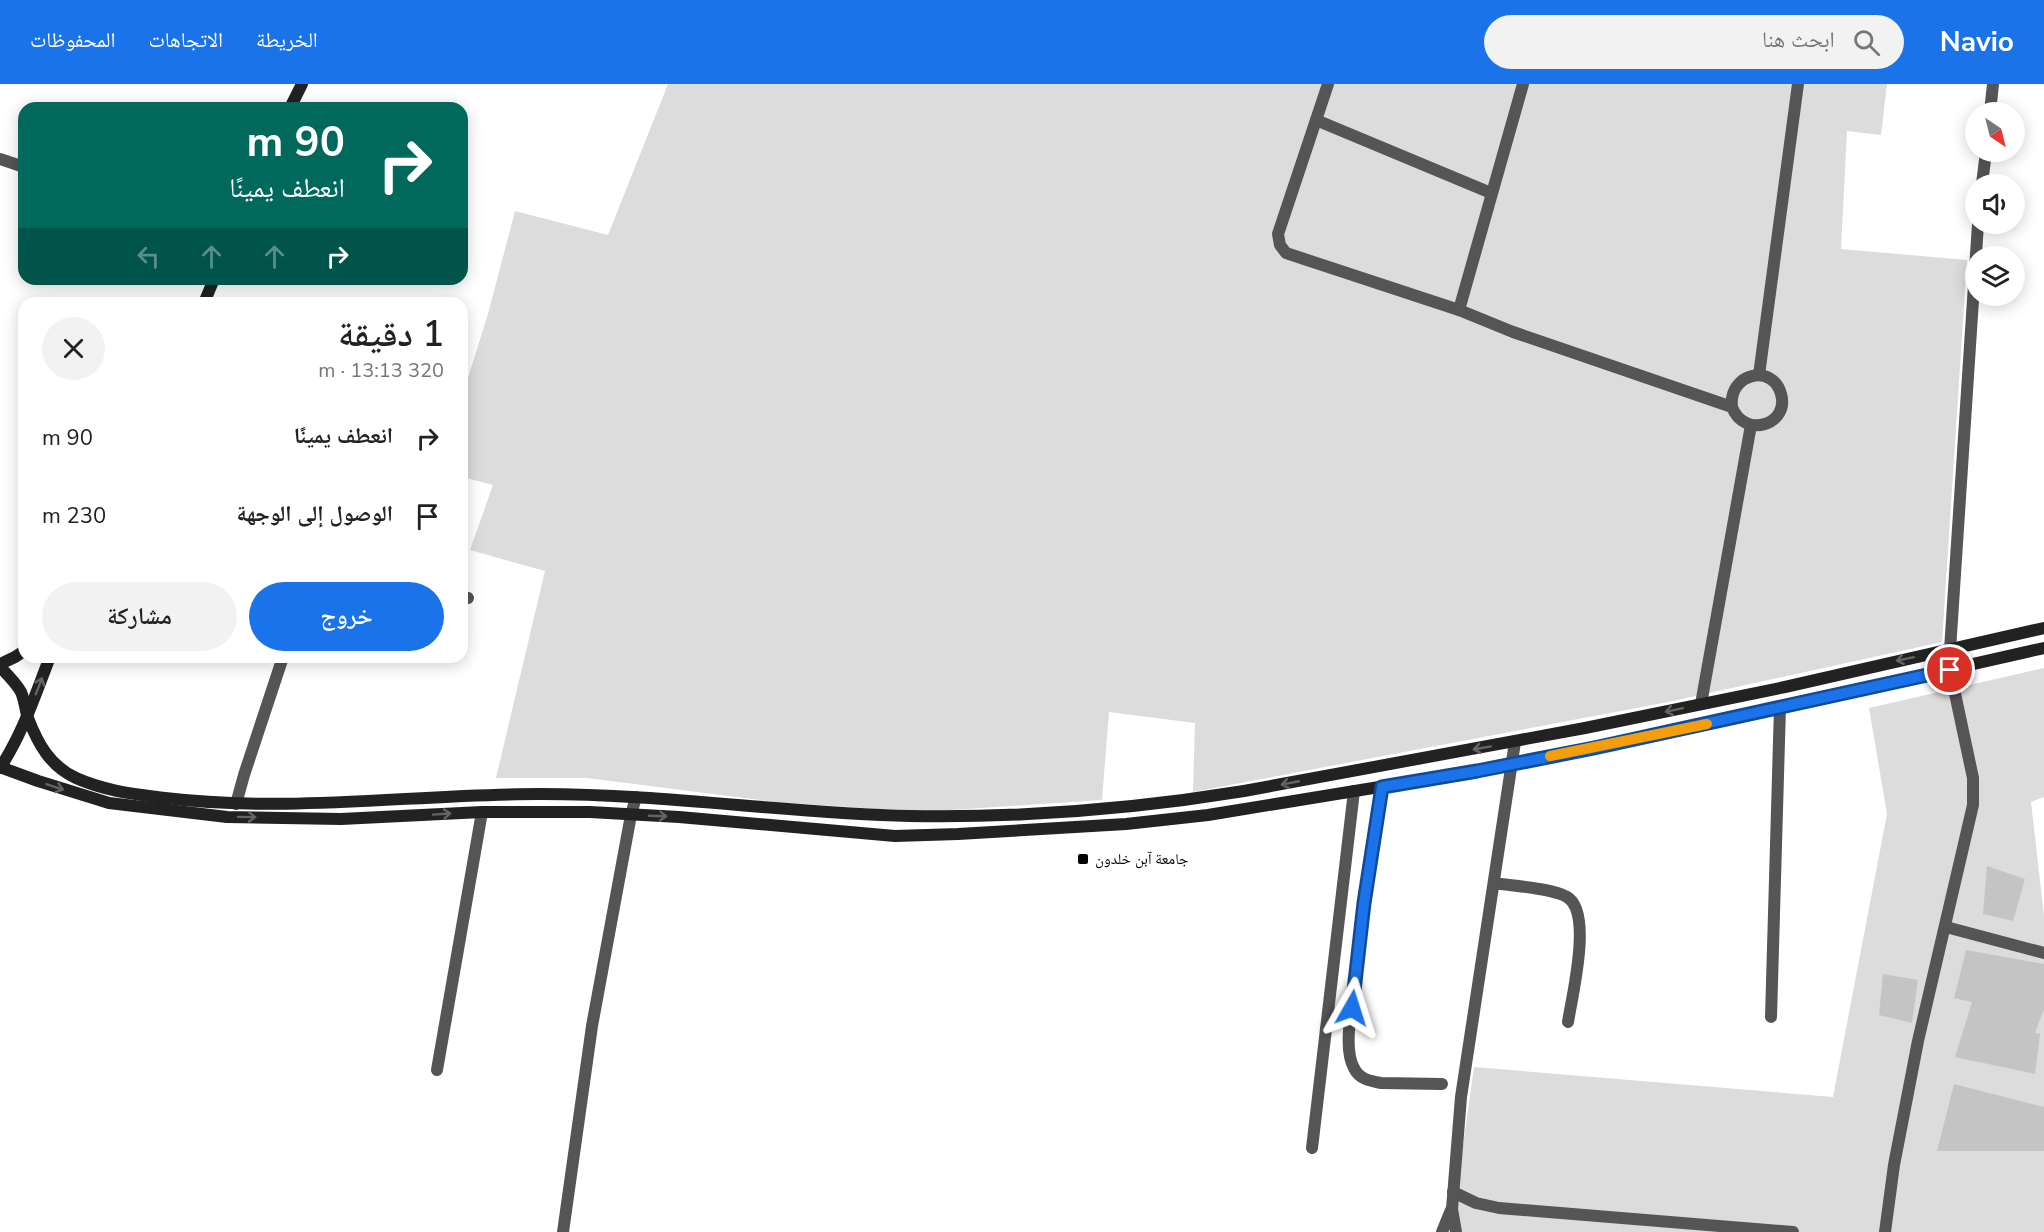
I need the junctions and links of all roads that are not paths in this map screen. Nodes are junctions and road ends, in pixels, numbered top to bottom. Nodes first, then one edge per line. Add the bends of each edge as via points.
1 (302, 84) edge
2 (1328, 84) edge
3 (1522, 84) edge
4 (1798, 84) edge
5 (1993, 84) edge
6 (293, 102) edge
7 (1991, 102) edge
8 (1316, 120) junction
9 (0, 159) edge
10 (18, 165) edge
11 (1491, 192) junction
12 (1977, 234) edge
13 (1459, 310) junction
14 (1759, 375) junction
15 (1732, 407) junction
16 (1751, 425) junction
17 (2044, 628) edge
18 (2044, 648) edge
19 (1950, 650) junction
20 (18, 655) edge
21 (48, 663) edge
22 (281, 663) edge
23 (0, 666) edge
24 (1950, 670) junction
25 (1701, 704) junction
26 (1780, 707) junction
27 (27, 716) junction
28 (1515, 742) junction
29 (1512, 764) junction
30 (0, 768) edge
31 (1382, 787) junction
32 (1354, 791) junction
33 (636, 797) junction
34 (236, 804) junction
35 (482, 812) junction
36 (631, 815) junction
37 (1494, 884) junction
38 (1946, 927) junction
39 (2044, 953) edge
40 (1771, 1017) dead end
41 (1568, 1022) dead end
42 (437, 1070) dead end
43 (1442, 1084) dead end
44 (1312, 1148) dead end
45 (1453, 1192) junction
46 (1452, 1209) junction
47 (563, 1232) edge
48 (1442, 1232) edge
49 (1456, 1232) edge
50 (1793, 1232) edge
51 (1885, 1232) edge

1 - 6 main road
2 - 8 street
3 - 11 street
4 - 14 street
5 - 7 street
8 - 11 street
8 - 13 street via 1278,234 1280,245 1286,252
9 - 10 street
11 - 13 street
12 - 19 street
13 - 15 street
14 - 15 street via 1738,384 1732,395
14 - 16 street via 1775,383 1782,405 1773,420
15 - 16 street via 1739,419
16 - 25 street
17 - 19 main road
18 - 24 main road
19 -> 25 main road
20 - 23 main road
27 -> 21 main road
22 - 34 street
23 - 27 main road via 20,690
24 - 26 main road
24 - 38 street via 1973,778 1973,805
25 -> 28 main road
26 - 29 main road
26 - 40 street
27 - 30 main road
27 - 34 main road via 48,758 77,778 113,791
28 - 29 street
28 -> 33 main road via 1190,800 997,815 807,811
29 - 31 main road
29 - 37 street
30 -> 35 main road via 109,803 227,817 341,819
31 - 32 main road
31 - 43 street via 1358,943 1349,1055 1358,1075 1371,1081
36 -> 32 main road via 922,836 1126,824
32 - 44 street
33 - 34 main road via 507,794
33 - 36 street
35 - 36 main road
35 - 42 street
36 - 47 street via 592,1026
37 - 41 street via 1558,892 1570,898 1577,910 1580,941
37 - 45 street via 1461,1097
38 - 39 street
38 - 51 street via 1918,1041
45 - 46 street
45 - 50 street via 1499,1208
46 - 48 street
46 - 49 street

